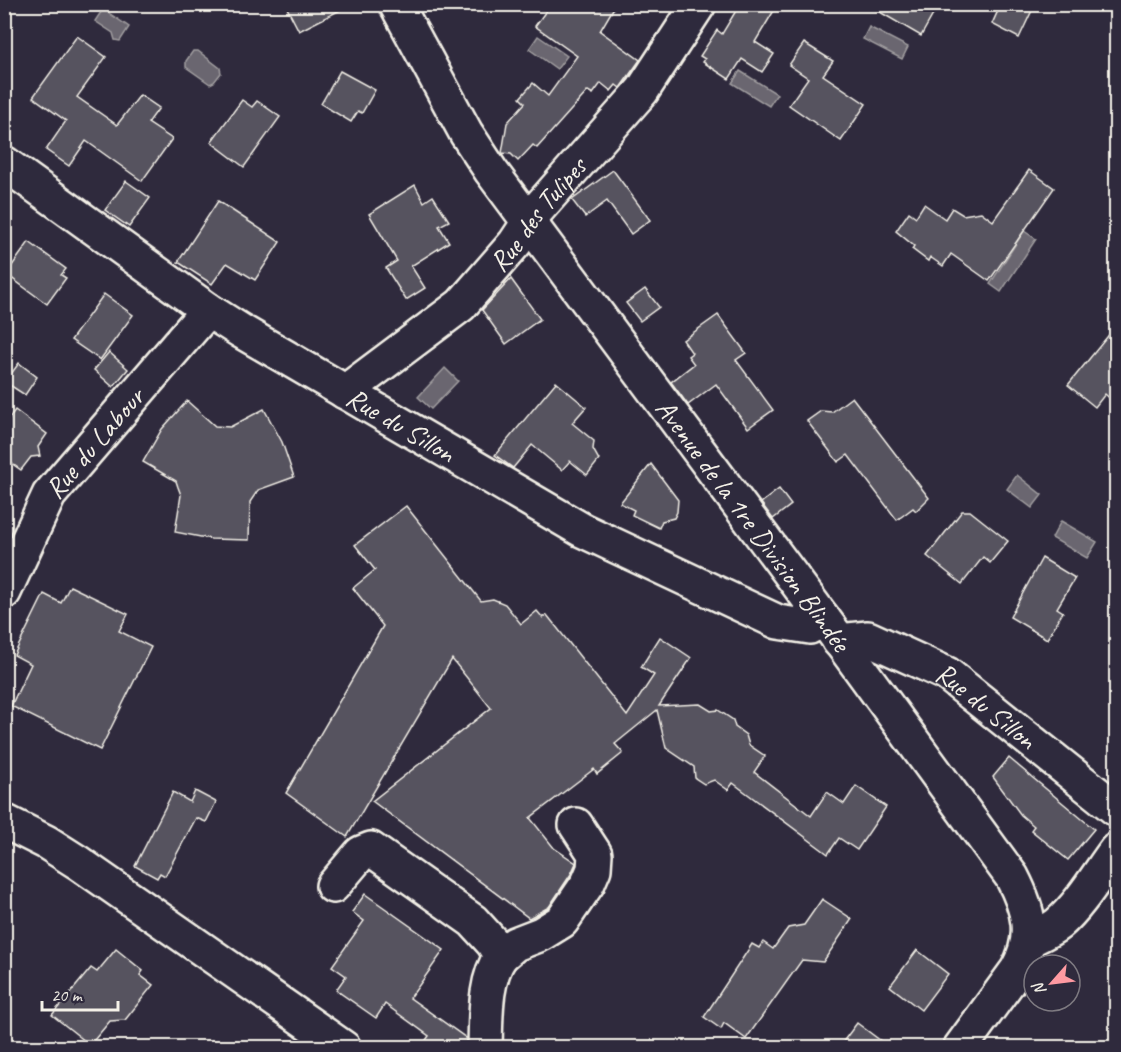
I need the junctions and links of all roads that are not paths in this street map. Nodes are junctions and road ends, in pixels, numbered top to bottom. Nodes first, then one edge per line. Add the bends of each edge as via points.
1 (396, 4) edge
2 (699, 4) edge
3 (4, 162) edge
4 (529, 222) junction
5 (208, 309) junction
6 (345, 392) junction
7 (4, 592) edge
8 (831, 629) junction
9 (1116, 809) edge
10 (4, 821) edge
11 (576, 825) dead end
12 (1116, 850) edge
13 (333, 886) dead end
14 (1029, 940) junction
15 (501, 956) junction
16 (344, 1047) edge
17 (484, 1047) edge
18 (960, 1047) edge

1 - 4 street, Avenue de la 1re Division Blindée via 466,133
2 - 4 street, Rue des Tulipes via 642,90
3 - 5 street, Rue du Sillon
4 - 6 street, Rue des Tulipes via 461,305
4 - 8 street, Avenue de la 1re Division Blindée
5 - 6 street, Rue du Sillon
5 - 7 street, Rue du Labour via 49,495
6 - 8 street, Rue du Sillon via 582,530 778,622
8 - 9 street, Rue du Sillon via 868,638 947,675
8 - 14 street, Avenue de la 1re Division Blindée via 1012,878 1028,917
10 - 16 street via 79,863
11 - 15 street via 595,855 588,883 562,921 515,944
12 - 14 street via 1059,923
13 - 15 street via 361,853 371,849 473,921
14 - 18 street, Avenue de la 1re Division Blindée via 1017,970
15 - 17 street via 495,964 488,998

